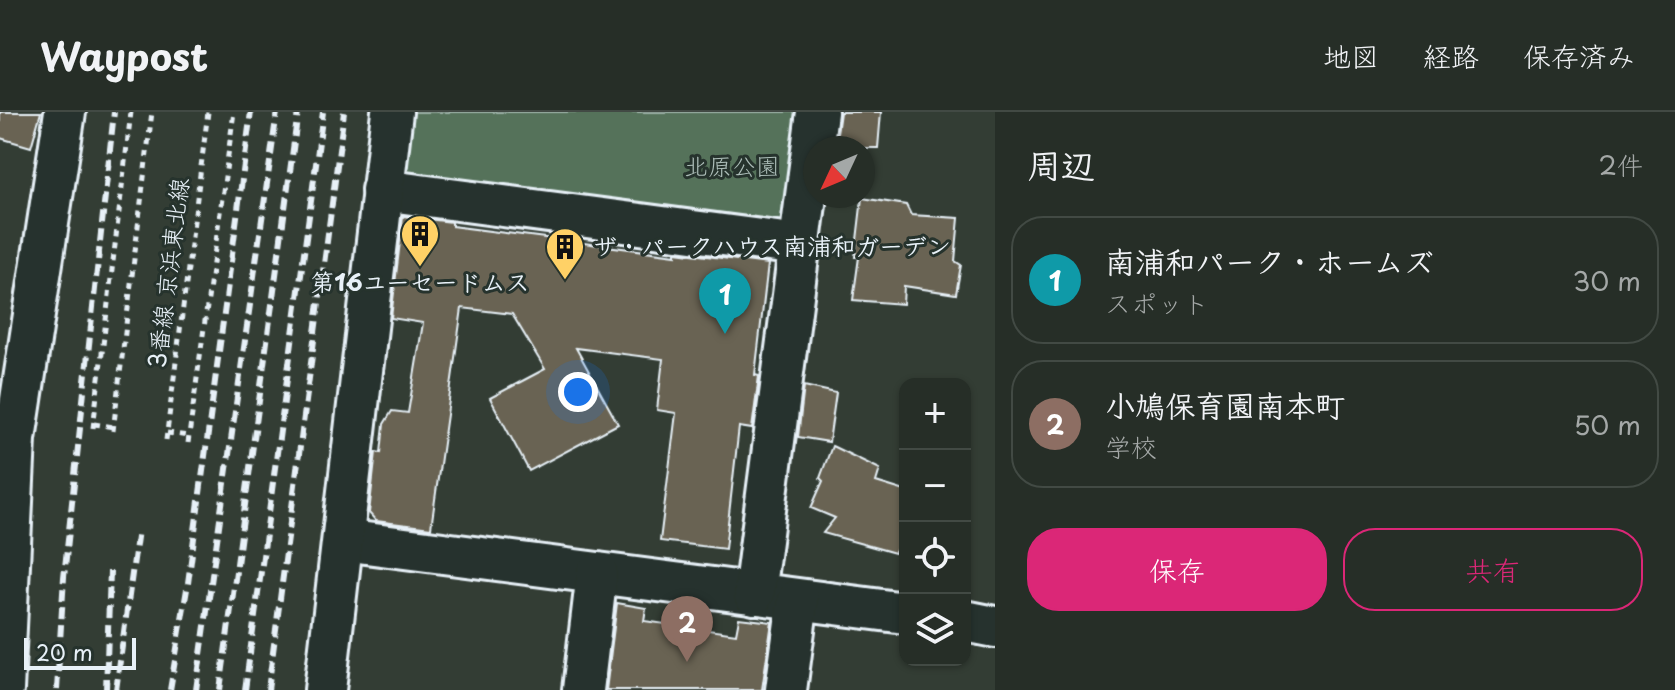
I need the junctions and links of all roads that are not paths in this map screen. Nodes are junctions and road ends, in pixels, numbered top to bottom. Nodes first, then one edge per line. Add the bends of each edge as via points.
1 (65, 112) edge
2 (392, 112) edge
3 (817, 112) edge
4 (382, 190) junction
5 (799, 245) junction
6 (7, 437) edge
7 (343, 540) junction
8 (597, 573) junction
9 (754, 594) junction
10 (798, 600) junction
11 (899, 612) edge
12 (971, 622) edge
13 (995, 627) edge
14 (3, 690) edge
15 (325, 690) edge
16 (583, 690) edge
17 (786, 690) edge

1 - 6 street
2 - 4 street
3 - 5 street
4 - 5 street
4 - 7 street
5 - 9 street
6 - 14 street
7 - 8 street
7 - 15 street
8 - 9 street
8 - 16 street
9 - 10 street
10 - 11 street
10 - 17 street
12 - 13 street

